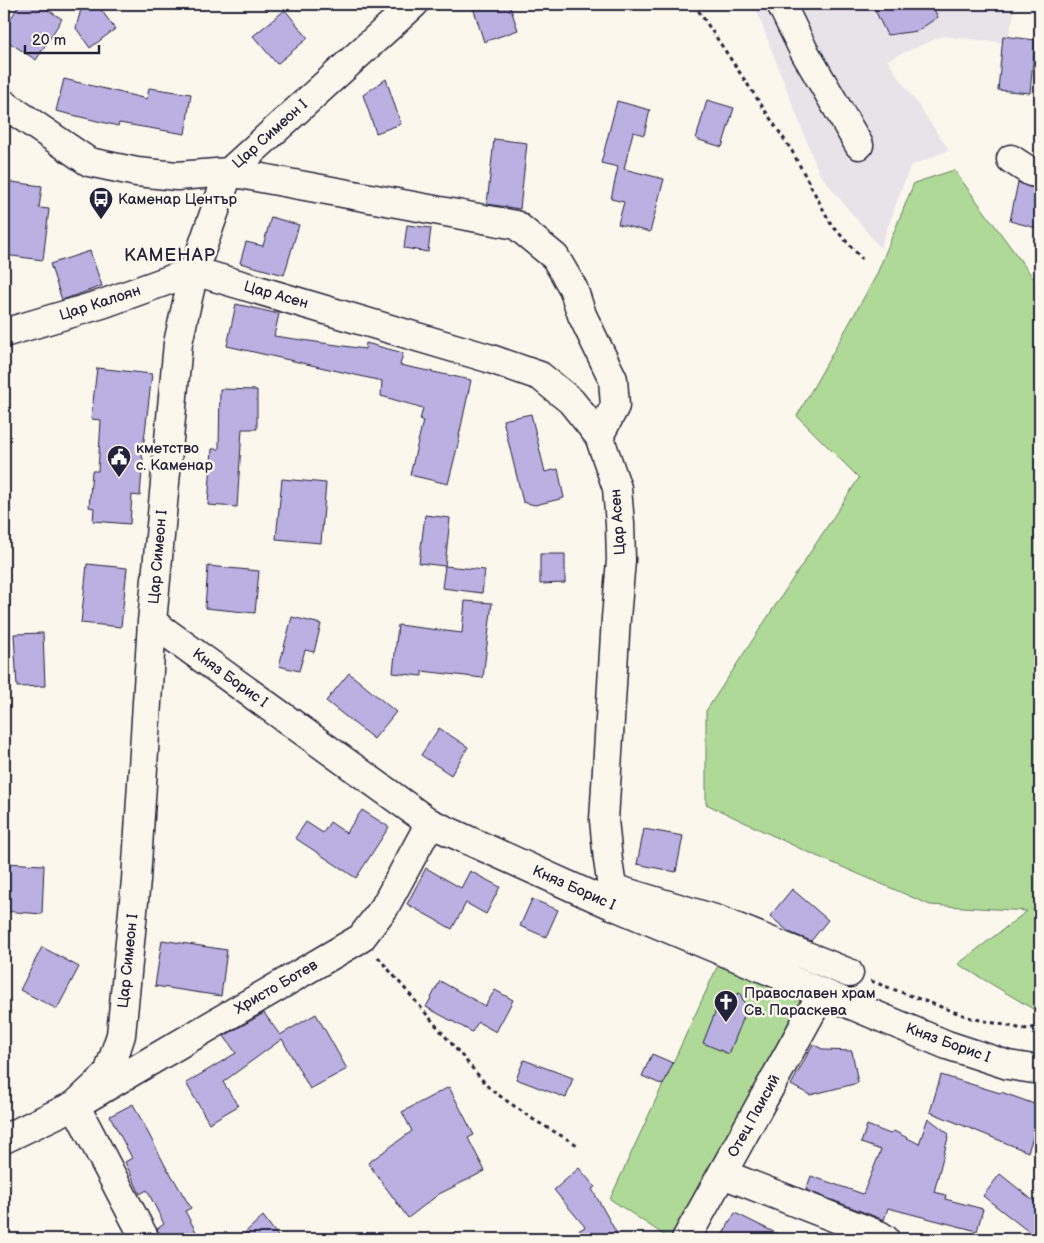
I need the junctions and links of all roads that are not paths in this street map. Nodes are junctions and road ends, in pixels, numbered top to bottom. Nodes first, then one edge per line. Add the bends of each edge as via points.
1 (414, 4) edge
2 (782, 4) edge
3 (4, 104) edge
4 (859, 145) dead end
5 (1011, 158) dead end
6 (229, 172) junction
7 (1040, 173) edge
8 (194, 271) junction
9 (4, 333) edge
10 (599, 436) junction
11 (152, 622) junction
12 (430, 823) junction
13 (612, 897) junction
14 (849, 973) road end
15 (822, 993) junction
16 (1040, 1070) edge
17 (75, 1105) junction
18 (4, 1139) edge
19 (722, 1174) junction
20 (145, 1239) edge
21 (686, 1239) edge
22 (885, 1239) edge

1 - 6 street, Цар Симеон I
2 - 4 street via 804,51
3 - 6 street via 89,162 177,176
5 - 7 street via 1031,172
6 - 8 street, Цар Симеон I
6 - 10 street via 516,225 555,257 573,288 582,315 613,379 616,406
8 - 9 street, Цар Калоян via 102,304
8 - 10 street, Цар Асен via 540,376 571,401
8 - 11 street, Цар Симеон I via 178,342
10 - 13 street, Цар Асен via 617,488 620,524 621,560 604,820
11 - 12 street, Княз Борис I
11 - 17 street, Цар Симеон I via 136,880 120,1034 108,1074
12 - 13 street, Княз Борис I
12 - 17 street, Христо Ботев via 384,908 361,938
13 - 14 street via 718,920
13 - 15 street, Княз Борис I
15 - 16 street, Княз Борис I via 947,1045 1008,1065
15 - 19 street, Отец Паисий
17 - 18 street, Цар Симеон I
17 - 20 street
19 - 21 street, Отец Паисий
19 - 22 street

